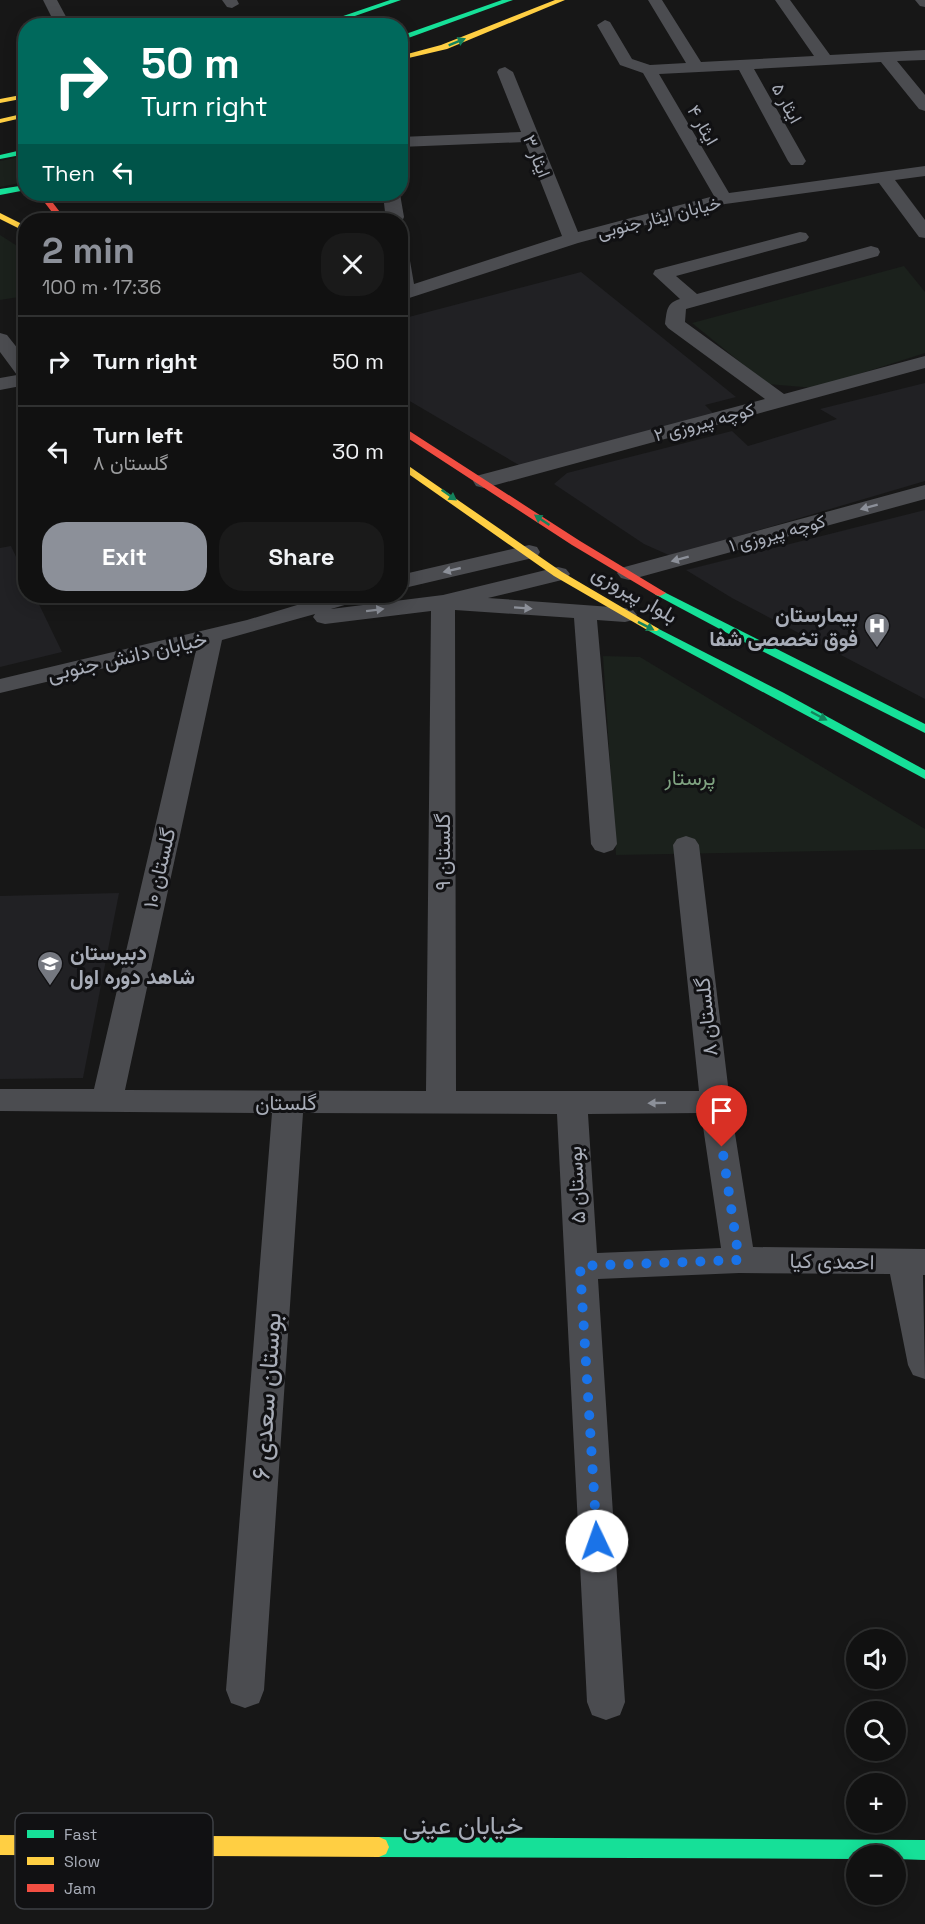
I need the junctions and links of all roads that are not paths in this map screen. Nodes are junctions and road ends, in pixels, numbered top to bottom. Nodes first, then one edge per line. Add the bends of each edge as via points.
1 (50, 0) edge
2 (397, 0) edge
3 (510, 0) edge
4 (516, 0) edge
5 (561, 0) edge
6 (655, 0) edge
7 (782, 0) edge
8 (60, 18) edge
9 (341, 18) edge
10 (605, 25) dead end
11 (408, 36) edge
12 (408, 46) edge
13 (925, 55) edge
14 (408, 56) edge
15 (885, 57) junction
16 (825, 60) junction
17 (744, 65) junction
18 (696, 67) junction
19 (649, 70) junction
20 (505, 72) dead end
21 (925, 105) edge
22 (18, 117) edge
23 (0, 121) edge
24 (529, 137) junction
25 (408, 142) edge
26 (18, 153) edge
27 (0, 157) edge
28 (796, 160) dead end
29 (925, 171) edge
30 (883, 176) junction
31 (18, 189) edge
32 (0, 192) edge
33 (724, 199) junction
34 (0, 216) edge
35 (18, 226) edge
36 (925, 233) edge
37 (800, 237) dead end
38 (572, 239) junction
39 (871, 252) dead end
40 (408, 292) edge
41 (693, 301) junction
42 (0, 339) edge
43 (925, 362) edge
44 (18, 363) edge
45 (18, 381) edge
46 (0, 384) edge
47 (781, 401) junction
48 (408, 433) edge
49 (408, 467) edge
50 (484, 481) junction
51 (925, 492) edge
52 (558, 554) junction
53 (629, 573) junction
54 (408, 581) edge
55 (443, 602) junction
56 (328, 603) edge
57 (585, 613) junction
58 (625, 615) junction
59 (254, 626) junction
60 (211, 636) junction
61 (0, 686) edge
62 (925, 729) edge
63 (925, 776) edge
64 (604, 844) dead end
65 (686, 845) dead end
66 (0, 1100) edge
67 (107, 1101) junction
68 (288, 1102) junction
69 (715, 1102) junction
70 (441, 1103) junction
71 (572, 1103) junction
72 (739, 1260) junction
73 (914, 1262) edge
74 (580, 1266) junction
75 (925, 1365) edge
76 (245, 1690) dead end
77 (606, 1702) dead end
78 (0, 1845) edge
79 (15, 1845) edge
80 (213, 1846) edge
81 (925, 1851) edge

1 - 8 street
2 - 9 street
3 - 11 street
4 - 12 street
14 -> 5 street via 444,47
6 - 18 street
7 - 16 street
10 - 19 street via 626,62
13 - 15 street
15 - 16 street
15 - 21 street
16 - 17 street
17 - 18 street
17 - 28 street, ایثار ۵
18 - 19 street
19 - 33 street, ایثار ۴
20 - 24 street, ایثار ۳
22 - 23 street
24 - 25 street
24 - 38 street, ایثار ۳
26 - 27 street
29 - 30 street, خیابان ایثار جنوبی
30 - 33 street, خیابان ایثار جنوبی
30 - 36 street
31 - 32 street
33 - 38 street, خیابان ایثار جنوبی
34 - 35 street
37 - 41 street via 662,274
38 - 40 street, خیابان ایثار جنوبی
39 - 41 street
41 - 47 street via 677,306 675,324
42 - 44 street
43 - 47 street, کوچه پیروزی ۲
45 - 46 street
47 - 50 street, کوچه پیروزی ۲
48 - 50 street, بلوار پیروزی
49 -> 52 street, بلوار پیروزی
52 -> 50 street, بلوار پیروزی
51 -> 53 street, کوچه پیروزی ۱
52 - 53 street, بلوار پیروزی
52 -> 54 street
52 - 55 street, خیابان دانش جنوبی
52 - 58 street, بلوار پیروزی
53 - 62 street, بلوار پیروزی via 716,623
55 -> 57 street, خیابان دانش جنوبی
59 -> 55 street, خیابان دانش جنوبی
55 - 70 street, گلستان ۹
56 - 59 street, خیابان دانش جنوبی
57 - 58 street, خیابان دانش جنوبی
57 - 64 street
58 -> 63 street, بلوار پیروزی
59 - 60 street, خیابان دانش جنوبی
60 - 61 street, خیابان دانش جنوبی
60 - 67 street, گلستان ۱۰
65 - 69 street, گلستان ۸
66 - 67 street, گلستان
67 - 68 street, گلستان
68 - 70 street, گلستان
68 - 76 street, بوستان سعدی ۶
69 -> 71 street, گلستان
69 - 72 street, گلستان ۸
70 - 71 street, گلستان
71 - 74 street, بوستان ۵
72 - 73 street, احمدی کیا
72 - 74 street, احمدی کیا
73 - 75 street
74 - 77 street, بوستان ۵
78 - 79 street, خیابان عینی
80 - 81 street, خیابان عینی

